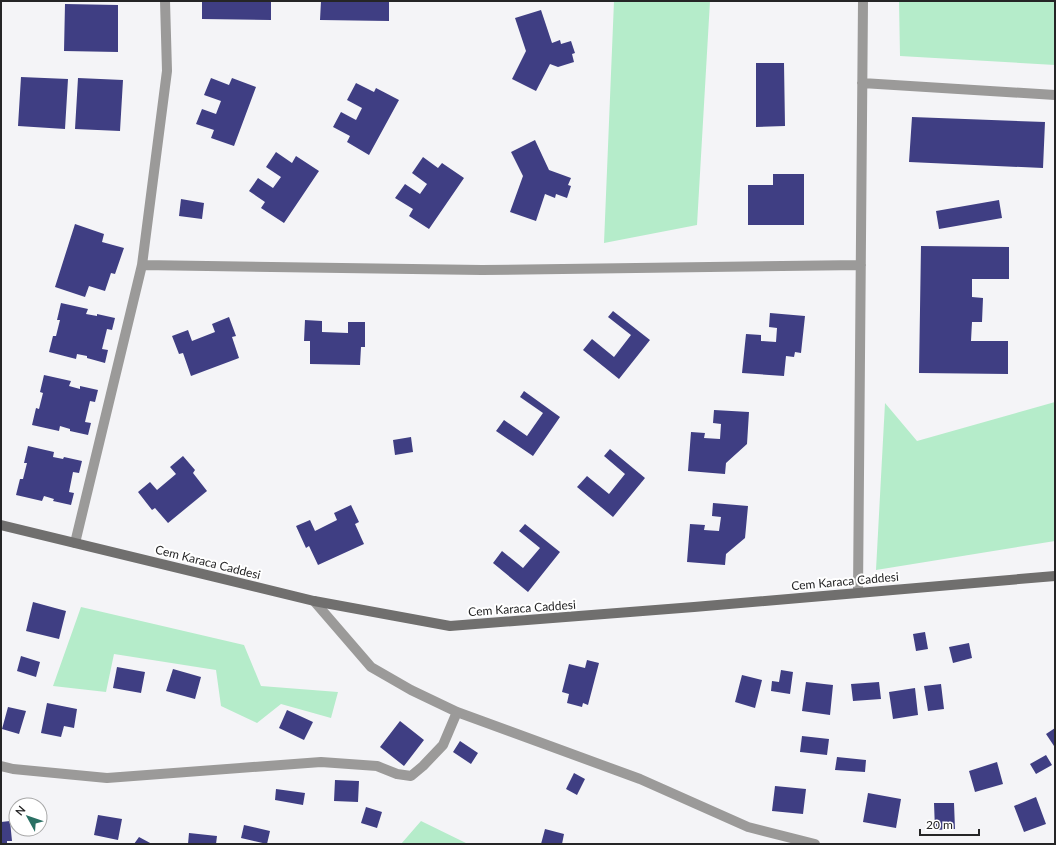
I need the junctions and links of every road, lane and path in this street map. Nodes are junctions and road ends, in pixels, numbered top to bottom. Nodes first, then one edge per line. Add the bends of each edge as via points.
1 (165, 1) edge
2 (863, 1) edge
3 (862, 83) junction
4 (1055, 94) edge
5 (142, 265) junction
6 (861, 265) junction
7 (1, 525) edge
8 (76, 544) junction
9 (1055, 576) edge
10 (858, 593) junction
11 (314, 601) junction
12 (457, 712) junction
13 (1, 766) edge
14 (815, 844) edge

1 - 5 street via 167,71
2 - 3 street
3 - 4 street
3 - 6 street
5 - 6 street via 482,270
5 - 8 street
6 - 10 street
7 - 8 street, Cem Karaca Caddesi
8 - 11 street, Cem Karaca Caddesi
9 - 10 street, Cem Karaca Caddesi
10 - 11 street, Cem Karaca Caddesi via 450,626
11 - 12 street via 371,667
12 - 13 street via 443,745 411,776 397,774 377,766 322,762 106,778
12 - 14 street via 640,779 748,827

